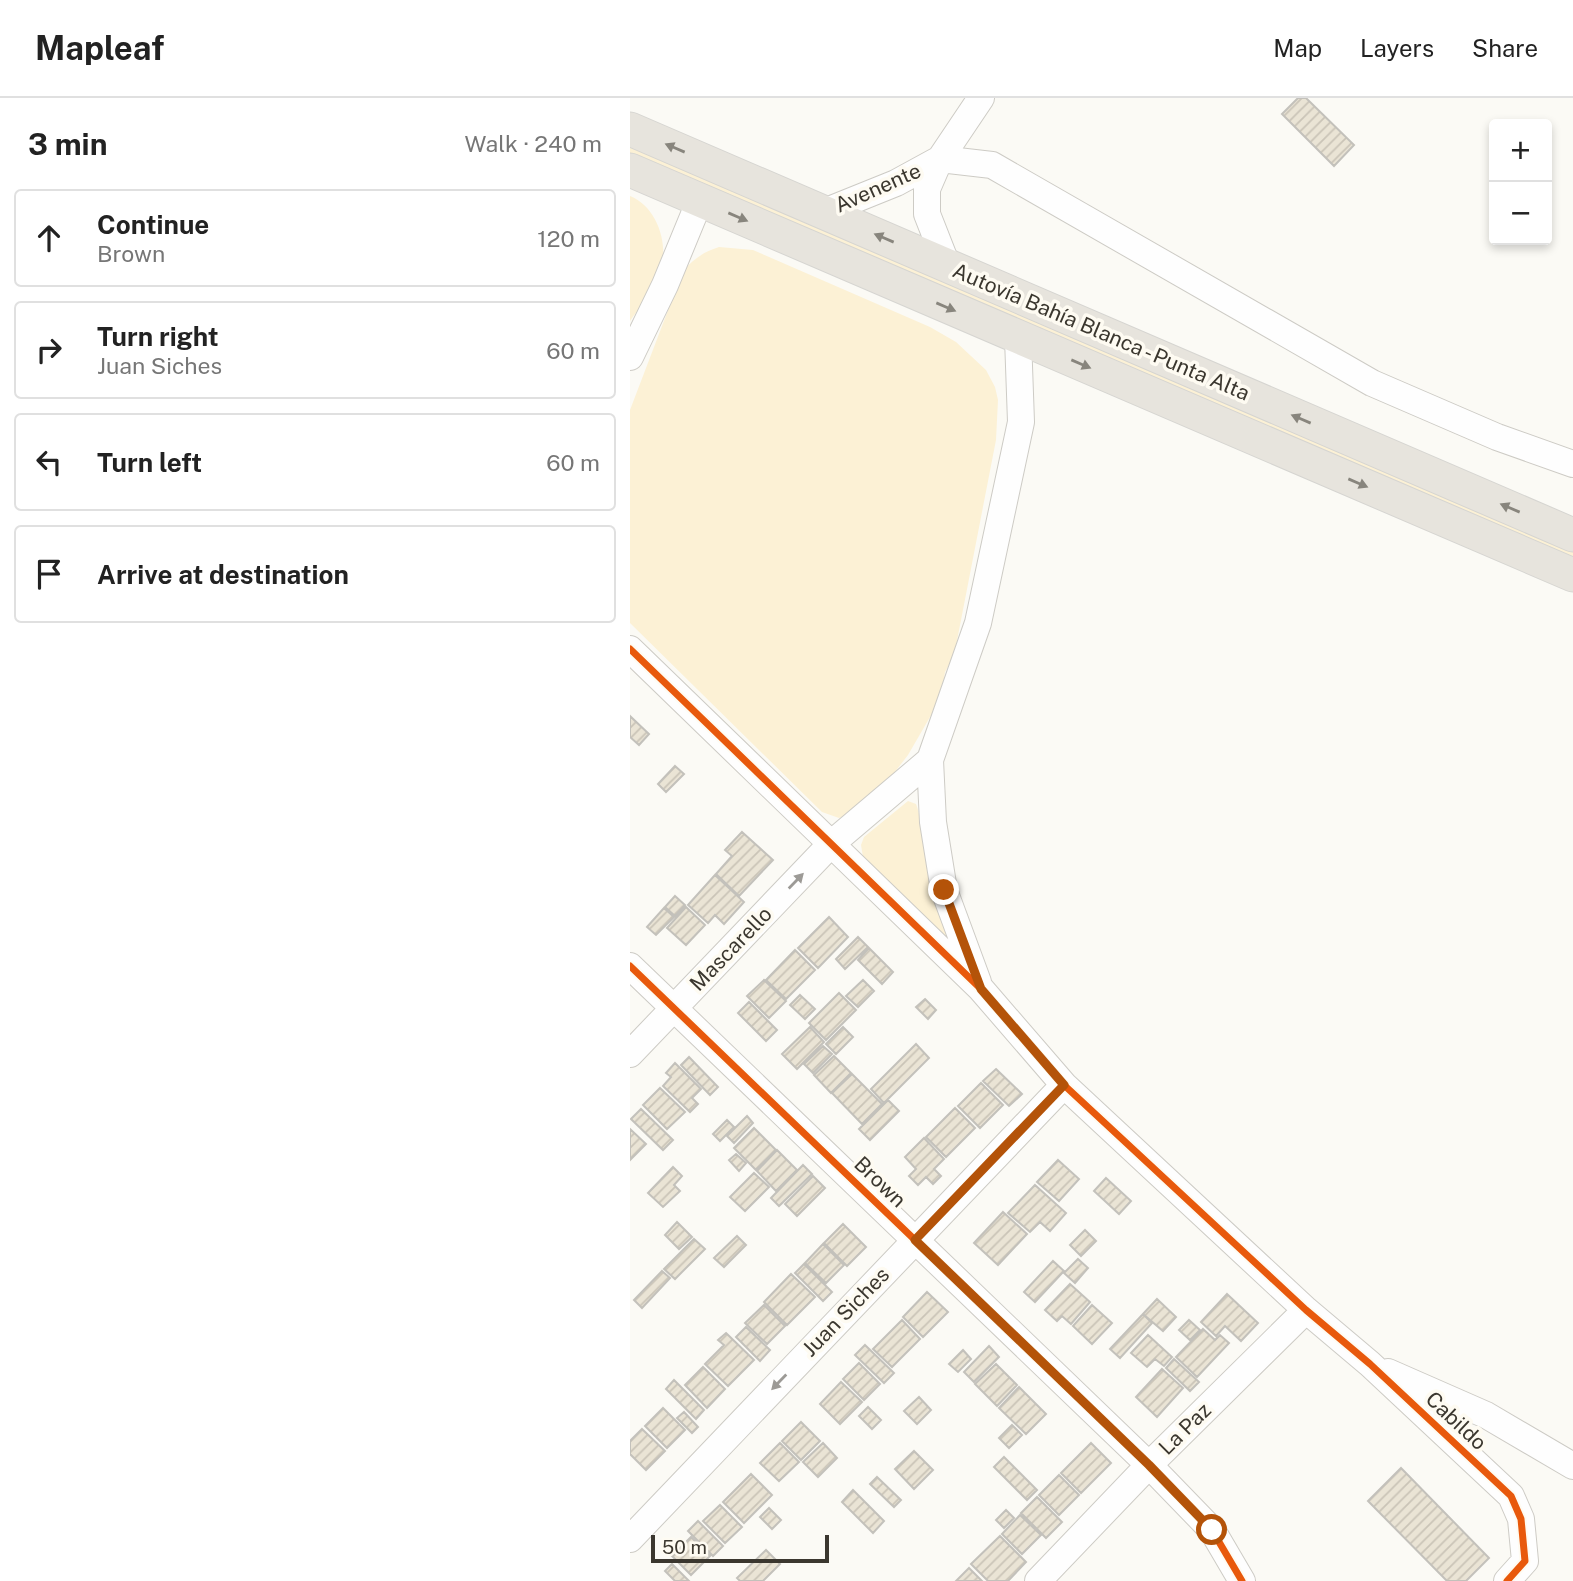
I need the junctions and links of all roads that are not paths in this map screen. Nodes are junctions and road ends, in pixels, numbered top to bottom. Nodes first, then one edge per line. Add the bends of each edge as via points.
1 (981, 98) edge
2 (630, 129) edge
3 (940, 159) junction
4 (630, 170) edge
5 (700, 200) junction
6 (824, 212) junction
7 (947, 265) junction
8 (1018, 338) junction
9 (630, 357) edge
10 (1573, 464) edge
11 (1573, 535) edge
12 (1573, 575) edge
13 (630, 649) edge
14 (930, 760) junction
15 (831, 844) junction
16 (630, 966) edge
17 (981, 989) junction
18 (674, 1009) junction
19 (630, 1054) edge
20 (1064, 1085) junction
21 (915, 1240) junction
22 (1306, 1310) junction
23 (1370, 1364) junction
24 (1149, 1465) junction
25 (1573, 1466) edge
26 (630, 1539) edge
27 (1038, 1581) edge
28 (1242, 1581) edge
29 (1507, 1581) edge

1 - 3 street, Avenente
6 -> 2 main road, Autovía Bahía Blanca - Punta Alta
3 - 6 street, Avenente via 896,183
3 - 7 street via 927,189 927,214
3 - 10 street via 992,164 1372,383
4 - 5 main road, Autovía Bahía Blanca - Punta Alta
5 -> 8 main road, Autovía Bahía Blanca - Punta Alta
5 - 9 street
7 -> 6 main road, Autovía Bahía Blanca - Punta Alta
11 -> 7 main road, Autovía Bahía Blanca - Punta Alta
8 -> 12 main road, Autovía Bahía Blanca - Punta Alta
8 - 14 street via 1021,422 978,623
13 - 15 street, Cabildo
14 - 15 street, Mascarello
14 - 17 street via 933,822 944,890
15 - 17 street, Cabildo
18 -> 15 street, Mascarello
16 - 18 street, Brown
17 - 20 street, Cabildo
18 - 19 street, Mascarello
18 - 21 street, Brown
20 - 21 street, Juan Siches
20 - 22 street, Cabildo
21 - 24 street, Brown
21 -> 26 street, Juan Siches
22 - 23 street, Cabildo
22 - 24 street, La Paz
23 - 25 street via 1486,1416
23 - 29 street, Cabildo via 1511,1496 1521,1519 1525,1561
24 - 27 street, La Paz
24 - 28 street, Brown via 1212,1530

